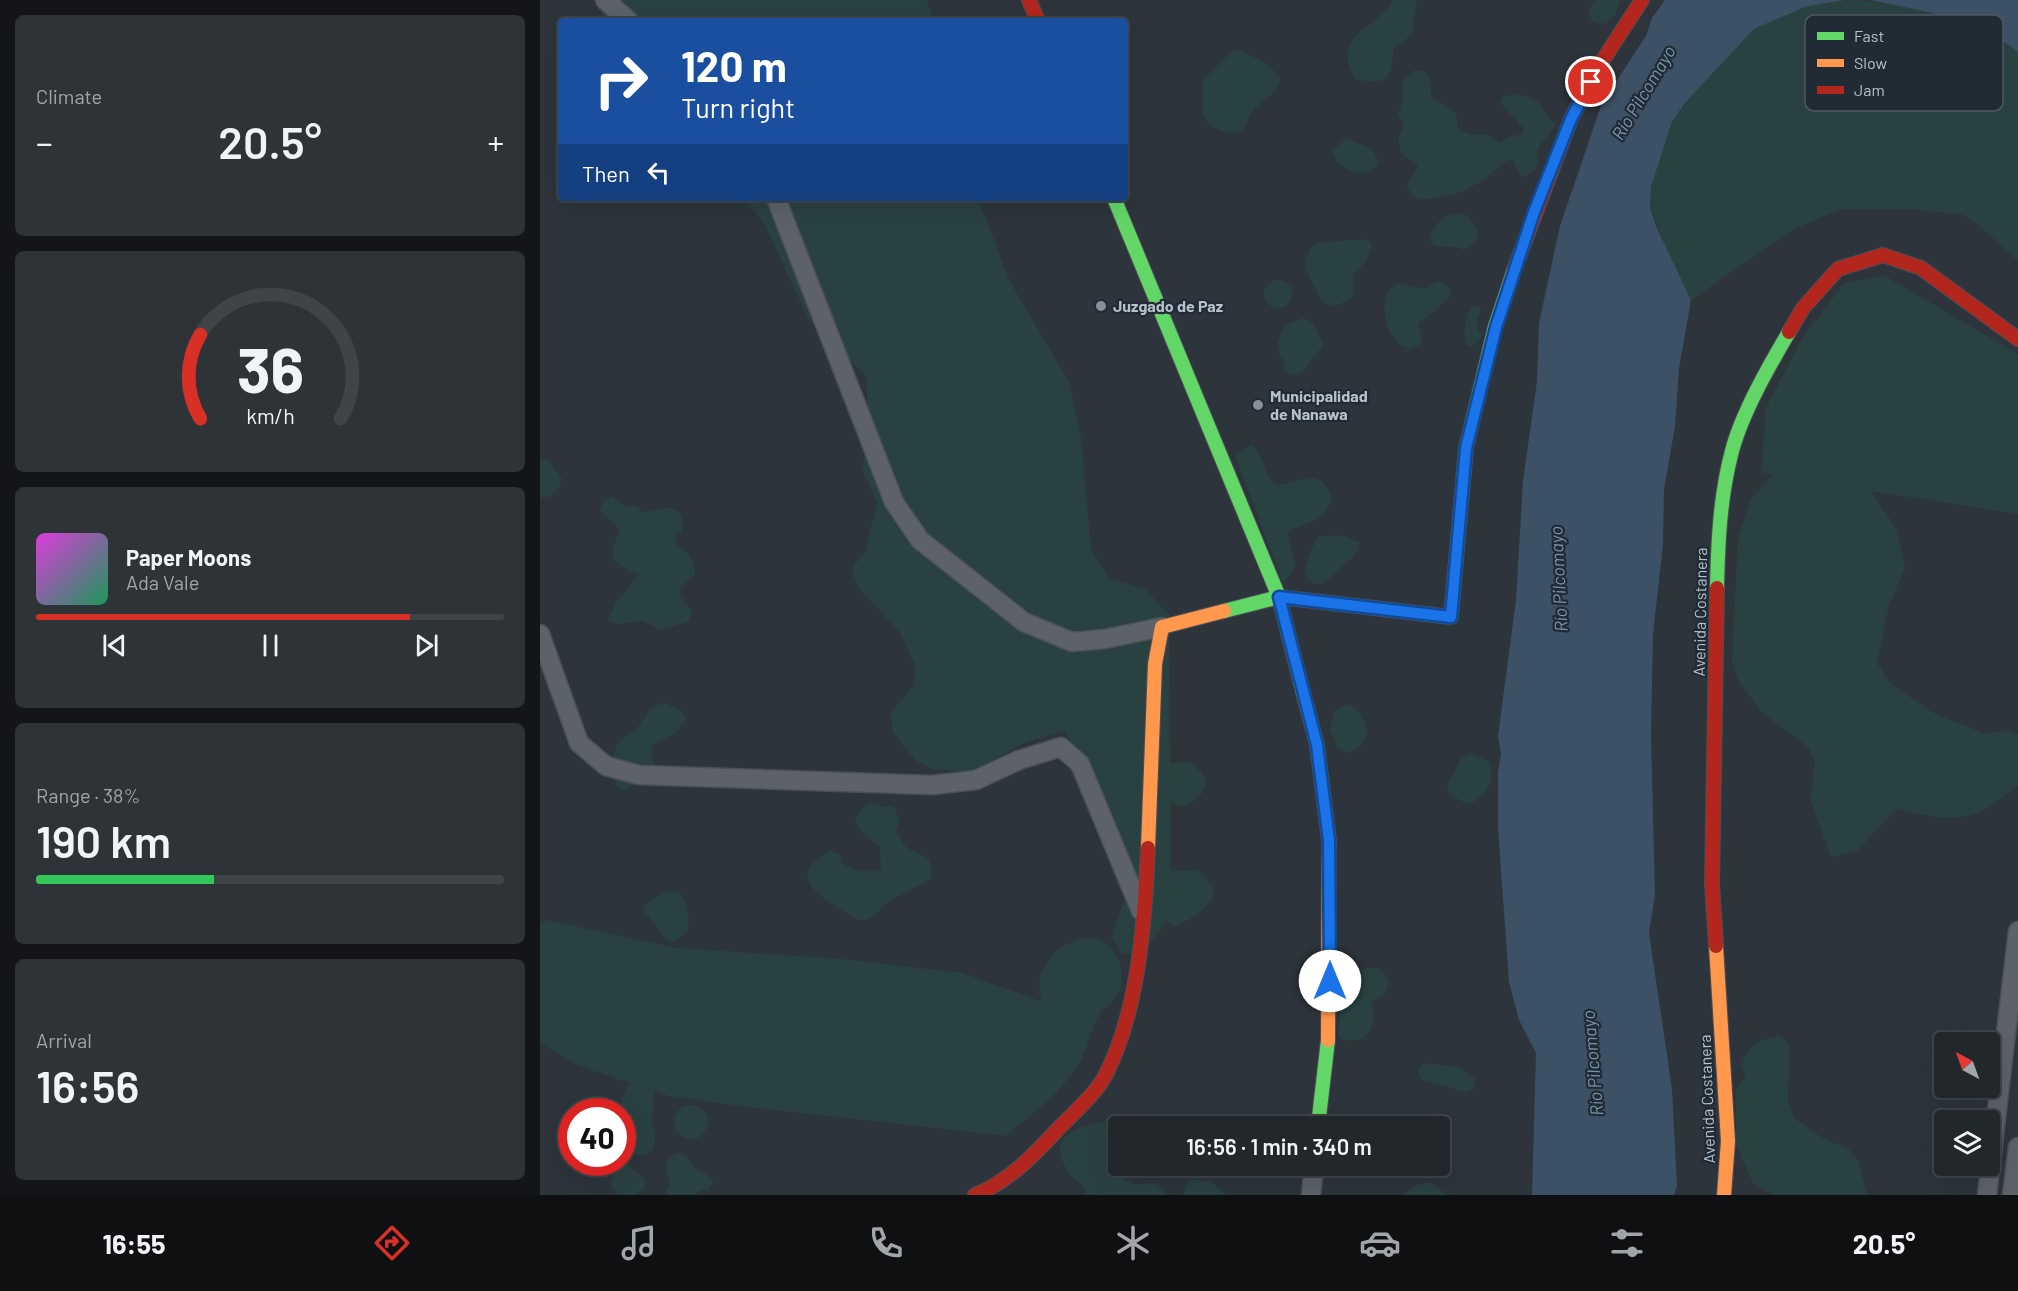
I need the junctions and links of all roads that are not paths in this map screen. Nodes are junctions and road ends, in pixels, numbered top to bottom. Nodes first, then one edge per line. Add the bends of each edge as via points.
1 (605, 0) edge
2 (1029, 0) edge
3 (1642, 0) edge
4 (626, 18) edge
5 (1037, 18) edge
6 (777, 201) edge
7 (1115, 201) edge
8 (2018, 339) edge
9 (1279, 597) junction
10 (1162, 627) junction
11 (540, 634) edge
12 (1144, 919) junction
13 (2018, 930) edge
14 (2010, 1066) edge
15 (1319, 1116) edge
16 (2018, 1147) edge
17 (1313, 1176) edge
18 (975, 1195) edge
19 (1311, 1195) edge
20 (1724, 1195) edge
21 (1987, 1195) edge
22 (2012, 1195) edge

1 - 4 street
2 - 5 street
3 - 9 street via 1571,119 1534,212 1496,327 1466,448 1451,617
6 - 10 street via 894,502 920,540 1024,622 1072,642
7 - 9 street
8 - 20 street, Avenida Costanera via 1921,268 1882,255 1838,269 1803,308 1765,373 1732,450 1718,529 1712,884 1728,1142
9 - 10 street
9 - 15 street via 1317,745 1329,840 1330,1028
10 - 12 street via 1155,664
11 - 12 street via 579,743 606,766 639,775 932,784 976,780 1019,760 1061,747 1080,764
12 - 18 street via 1123,1036 1104,1078 1032,1158 990,1189
13 - 14 street
14 - 21 street
16 - 22 street
17 - 19 street

